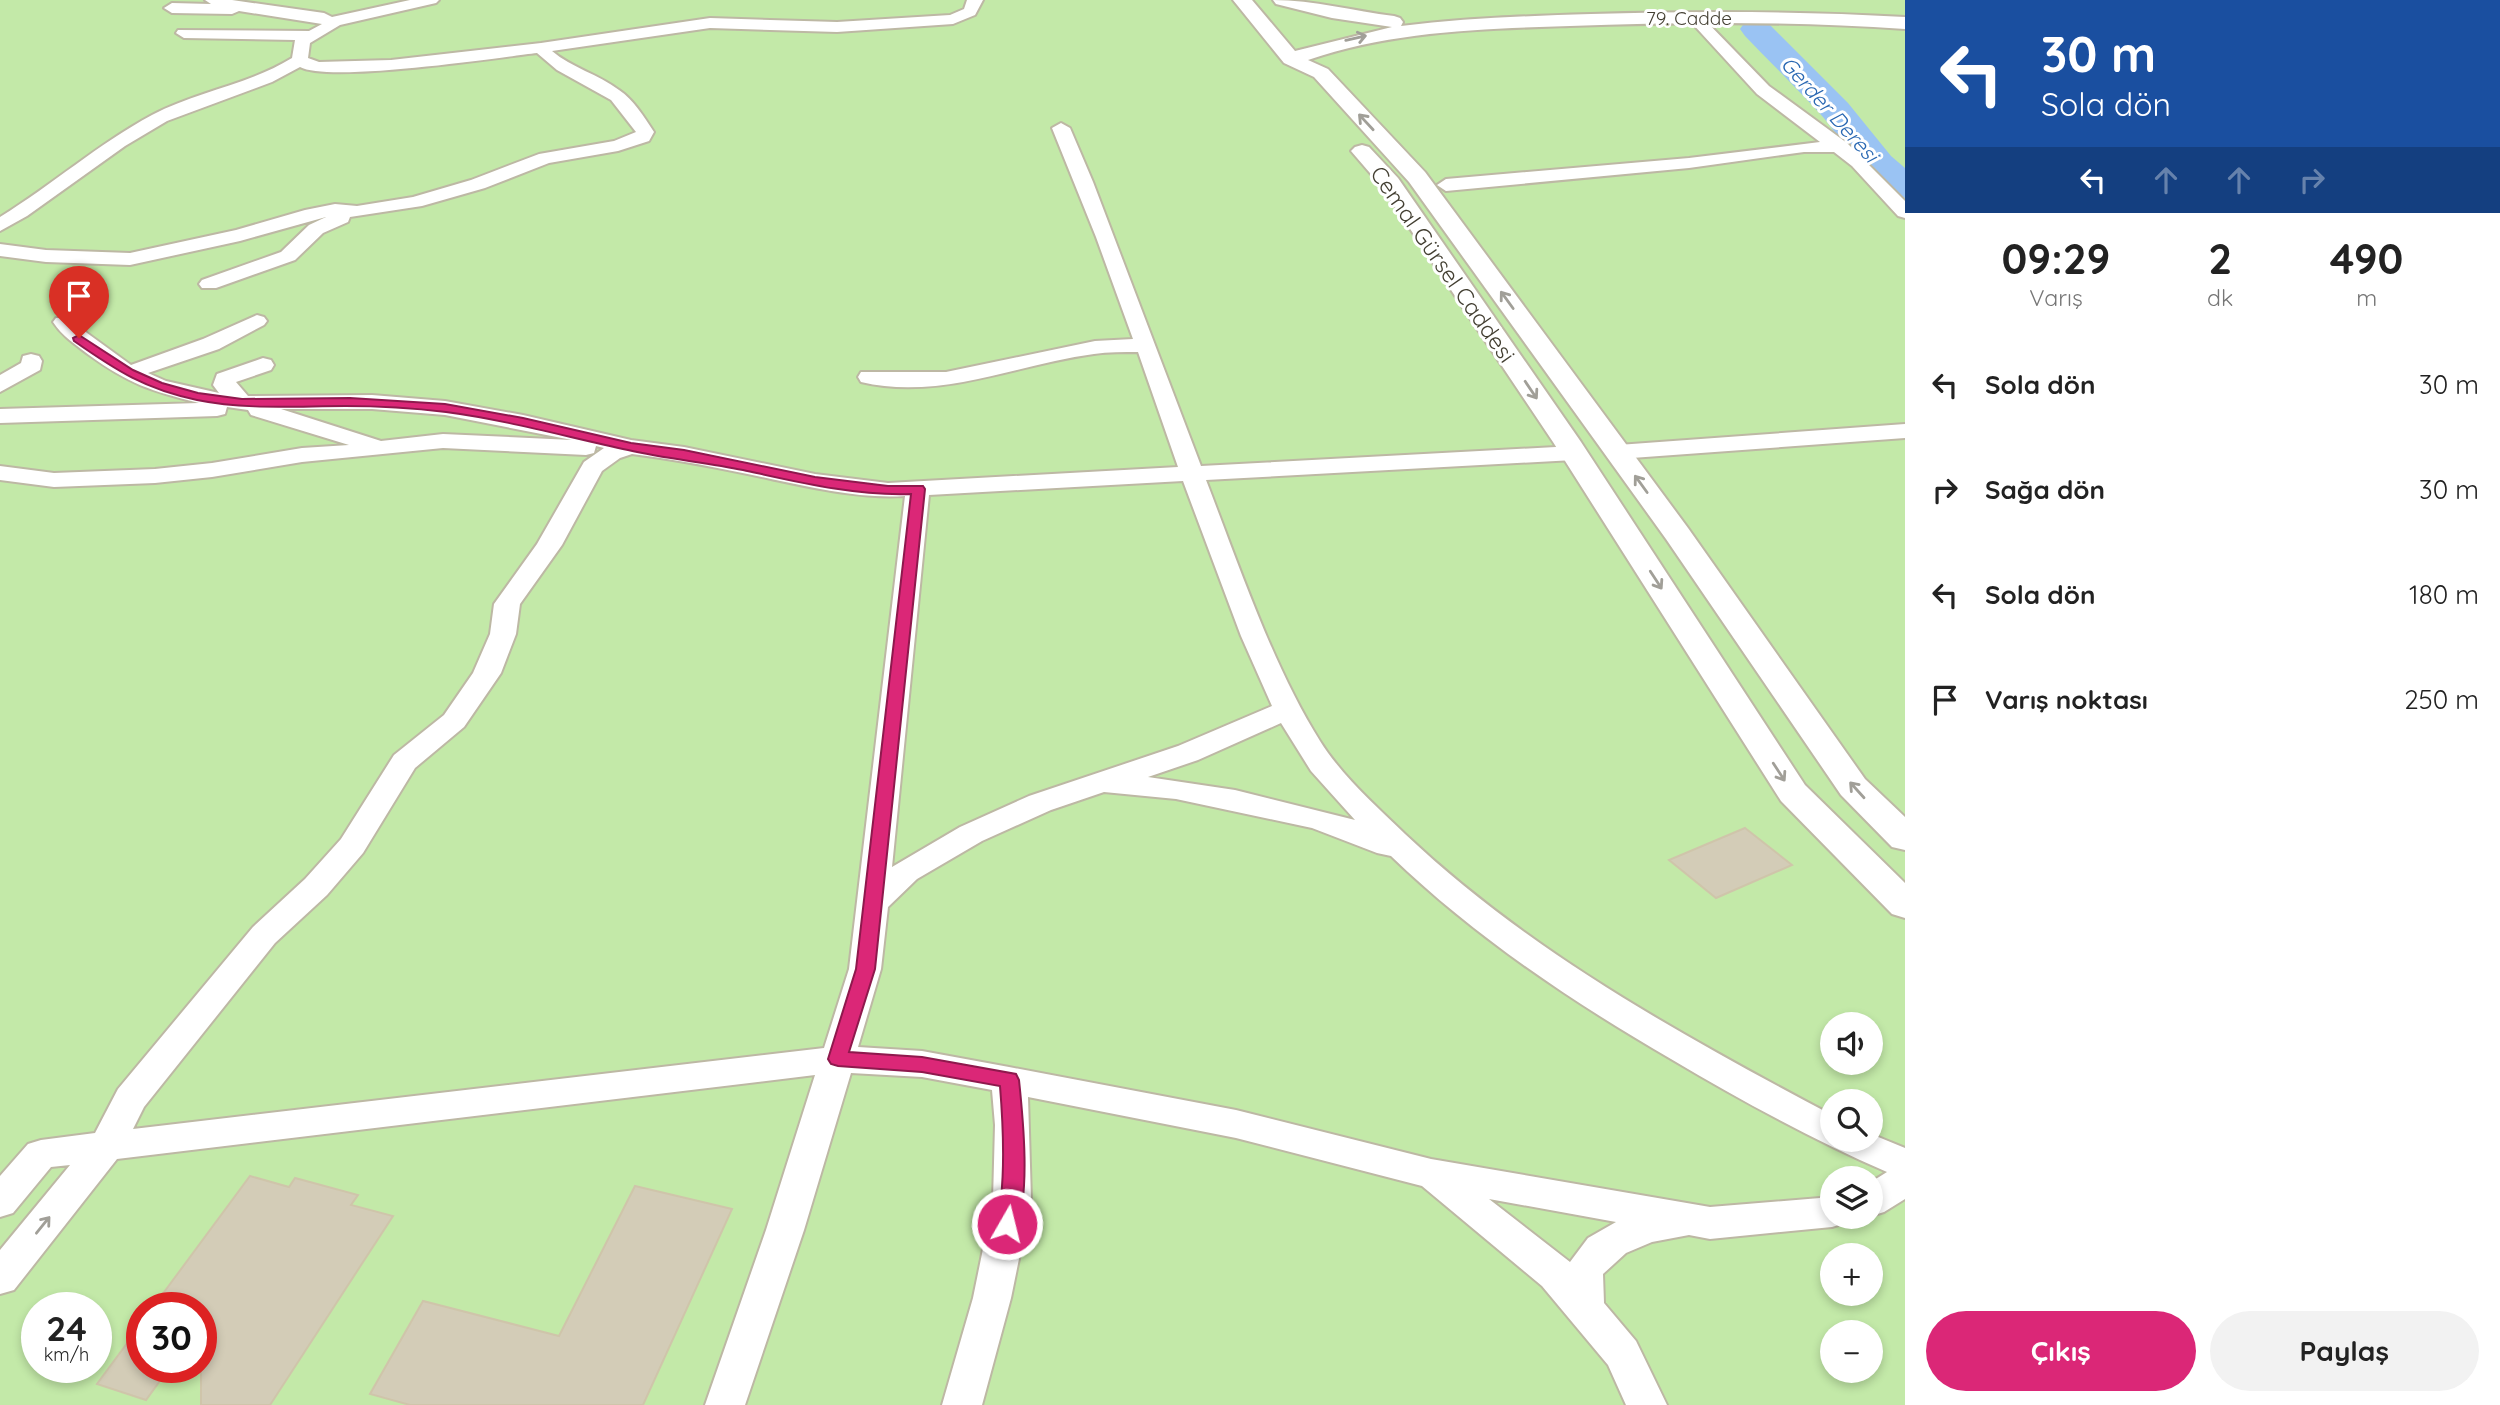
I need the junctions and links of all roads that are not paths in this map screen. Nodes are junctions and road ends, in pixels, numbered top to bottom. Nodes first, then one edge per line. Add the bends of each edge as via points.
1 (213, 0) edge
2 (431, 0) edge
3 (974, 0) edge
4 (1242, 0) edge
5 (1282, 0) edge
6 (948, 2) dead end
7 (239, 6) junction
8 (172, 8) dead end
9 (1696, 19) junction
10 (331, 22) junction
11 (1905, 23) edge
12 (1431, 26) junction
13 (184, 33) dead end
14 (312, 36) junction
15 (541, 48) junction
16 (1291, 59) junction
17 (300, 60) junction
18 (1060, 128) dead end
19 (1840, 147) junction
20 (1446, 185) dead end
21 (357, 212) junction
22 (1905, 212) edge
23 (0, 225) edge
24 (0, 250) edge
25 (209, 284) dead end
26 (257, 321) dead end
27 (63, 322) dead end
28 (1144, 345) junction
29 (31, 361) dead end
30 (263, 365) dead end
31 (128, 373) junction
32 (869, 377) dead end
33 (0, 385) edge
34 (242, 403) junction
35 (0, 416) edge
36 (1905, 431) edge
37 (406, 445) junction
38 (631, 447) junction
39 (1618, 452) junction
40 (1574, 453) junction
41 (0, 474) edge
42 (1191, 474) junction
43 (918, 489) junction
44 (1288, 709) junction
45 (1097, 786) junction
46 (1905, 838) edge
47 (1409, 858) junction
48 (872, 904) junction
49 (1905, 905) edge
50 (838, 1059) junction
51 (1009, 1080) junction
52 (1820, 1125) edge
53 (108, 1144) junction
54 (1877, 1152) edge
55 (1905, 1164) edge
56 (1432, 1174) junction
57 (1905, 1180) edge
58 (1883, 1194) edge
59 (0, 1202) edge
60 (1820, 1213) edge
61 (1710, 1223) junction
62 (0, 1278) edge
63 (1585, 1308) junction
64 (725, 1405) edge
65 (962, 1405) edge
66 (1647, 1405) edge

1 - 7 street
2 - 10 street
3 - 6 street
3 - 15 street via 970,12 953,19 837,27 709,23
4 - 16 street
5 - 12 street, 79. Cadde via 1361,18
7 - 8 street
7 - 10 street
9 - 11 street, 79. Cadde
9 - 12 street, 79. Cadde
9 - 19 street via 1763,90
10 - 14 street
16 -> 12 street, 79. Cadde via 1341,42
13 - 14 street
14 - 17 street via 302,41
15 - 17 street via 365,66 318,67
15 - 21 street via 571,72 619,99 640,124 643,137 545,158 415,202
39 -> 16 street, Cemal Gürsel Caddesi via 1417,177 1321,73
16 -> 40 street, Cemal Gürsel Caddesi via 1296,77 1390,183
17 - 23 street via 260,82 161,117
18 - 28 street via 1086,185
19 - 20 street
19 - 22 street
21 - 24 street via 335,210 305,216 130,260
21 - 25 street via 316,229 288,256
26 - 31 street via 201,348
27 - 31 street
28 - 32 street via 1095,347 946,379
28 - 42 street
29 - 33 street via 32,365
30 - 34 street via 225,379 224,385
31 - 34 street via 171,390
34 - 35 street via 201,412
34 - 37 street via 362,443
34 - 38 street via 372,402 445,408
36 - 39 street
37 - 38 street
37 - 41 street via 155,476 54,480
38 - 43 street via 815,481
38 - 53 street via 592,467 549,545 507,604 503,634 487,673 454,721 404,762 352,846 264,935 130,1099
46 -> 39 street, Cemal Gürsel Caddesi via 1853,787
40 - 42 street
40 -> 49 street, Cemal Gürsel Caddesi via 1793,793
42 - 43 street
42 - 44 street
43 - 48 street
44 - 45 street
44 - 47 street via 1308,746 1345,792
45 - 47 street via 1151,785 1212,794 1360,831
45 - 48 street via 1040,803 971,834 906,871
47 - 52 street via 1557,972 1646,1031
48 - 50 street via 865,969
50 - 51 street via 922,1064
50 - 53 street
50 - 64 street
51 - 56 street via 1236,1124
51 - 65 street via 1012,1200 992,1298
53 - 59 street via 41,1154
62 -> 53 street
54 - 55 street
56 - 61 street
56 - 63 street via 1556,1274
57 - 58 street
60 - 61 street
61 - 63 street via 1659,1224 1605,1244 1584,1271
63 - 66 street via 1622,1353

